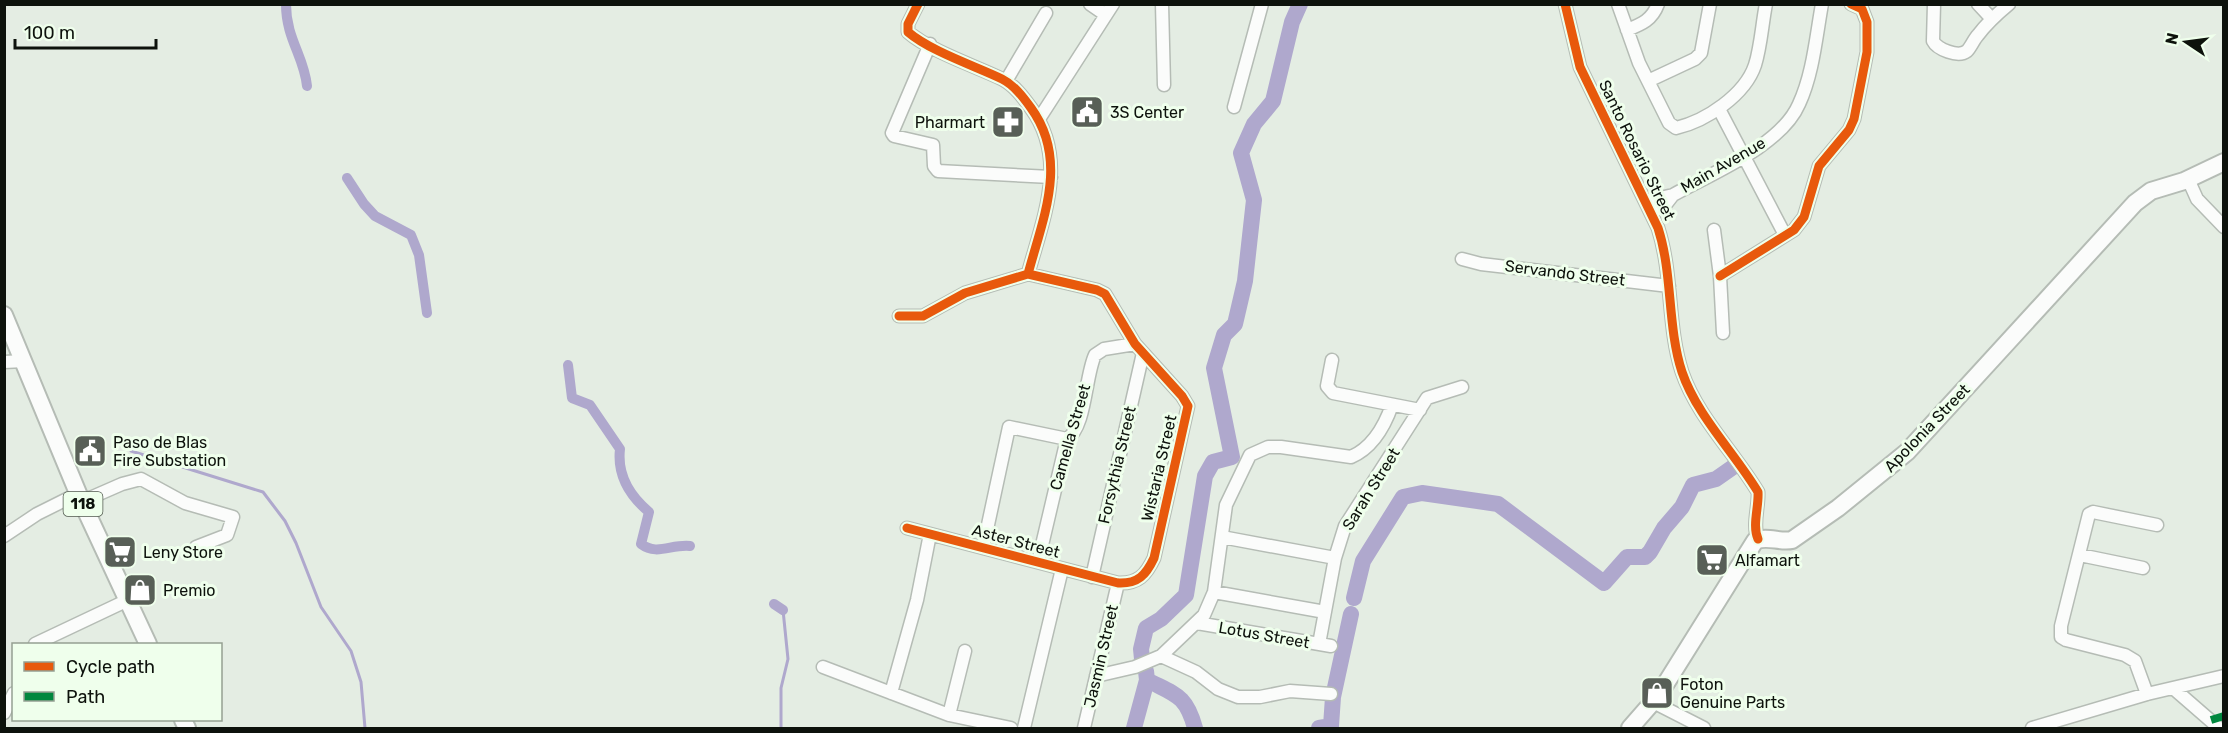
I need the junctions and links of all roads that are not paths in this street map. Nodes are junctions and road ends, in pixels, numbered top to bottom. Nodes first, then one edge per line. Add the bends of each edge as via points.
1 (918, 4) edge
2 (1090, 4) edge
3 (1113, 4) edge
4 (1162, 4) edge
5 (1263, 4) edge
6 (1565, 4) edge
7 (1618, 4) edge
8 (1658, 4) edge
9 (1710, 4) edge
10 (1766, 4) edge
11 (1822, 4) edge
12 (1851, 4) edge
13 (1934, 4) edge
14 (1978, 4) edge
15 (2009, 4) edge
16 (1046, 14) dead end
17 (1106, 15) junction
18 (1991, 18) junction
19 (1627, 30) junction
20 (930, 44) junction
21 (1006, 81) junction
22 (1648, 81) junction
23 (1164, 85) dead end
24 (1234, 107) dead end
25 (1719, 109) junction
26 (1039, 119) junction
27 (1743, 156) junction
28 (2223, 162) edge
29 (1051, 177) junction
30 (2188, 179) junction
31 (1650, 207) junction
32 (2223, 227) edge
33 (1713, 230) dead end
34 (1785, 235) junction
35 (1462, 258) dead end
36 (1028, 274) junction
37 (1720, 276) junction
38 (1669, 286) junction
39 (4, 315) edge
40 (899, 316) dead end
41 (1723, 333) dead end
42 (1139, 348) junction
43 (1332, 360) dead end
44 (24, 361) junction
45 (4, 362) edge
46 (1462, 387) dead end
47 (1392, 405) junction
48 (1420, 410) junction
49 (1066, 439) junction
50 (80, 498) junction
51 (2157, 525) dead end
52 (907, 528) dead end
53 (930, 534) junction
54 (4, 536) edge
55 (1222, 537) junction
56 (1758, 539) junction
57 (196, 547) dead end
58 (982, 548) junction
59 (2080, 555) junction
60 (1335, 558) junction
61 (1038, 562) junction
62 (2143, 568) dead end
63 (1062, 569) junction
64 (1092, 577) junction
65 (1118, 584) junction
66 (1214, 592) junction
67 (128, 600) junction
68 (1325, 612) junction
69 (1197, 623) junction
70 (36, 643) edge
71 (147, 643) edge
72 (1325, 645) joint
73 (965, 651) dead end
74 (1161, 656) junction
75 (823, 667) dead end
76 (1096, 676) junction
77 (2223, 676) edge
78 (2173, 688) junction
79 (891, 693) junction
80 (1331, 694) dead end
81 (2147, 694) junction
82 (12, 697) edge
83 (1653, 702) junction
84 (4, 713) edge
85 (949, 715) junction
86 (1011, 729) edge
87 (1024, 729) edge
88 (1084, 729) edge
89 (1630, 729) edge
90 (1704, 729) edge
91 (2032, 729) edge
92 (2219, 729) edge

1 - 20 street via 907,28 913,36
2 - 17 street
3 - 17 street
4 - 23 street
5 - 24 street
6 - 31 street, Santo Rosario Street via 1580,67
7 - 19 street
8 - 19 street via 1654,15
9 - 22 street via 1701,53
10 - 25 street via 1754,68
11 - 27 street, Main Avenue via 1798,107 1779,131
12 - 34 street via 1862,9 1867,22 1867,52 1854,119 1820,166 1804,217
13 - 18 street via 1932,41 1956,54 1967,51
14 - 18 street
15 - 18 street
16 - 21 street
17 - 26 street
19 - 22 street
20 - 21 street
20 - 29 street via 894,136 933,145 938,171
21 - 26 street
22 - 25 street via 1674,128
25 - 27 street
26 - 29 street via 1051,148
27 - 31 street, Main Avenue
27 - 34 street
28 - 30 main road, Apolonia Street
29 - 36 street
30 - 32 street via 2197,199
30 - 56 main road, Apolonia Street via 2151,191 2134,204 1931,428 1887,470 1792,540
31 - 38 street, Santo Rosario Street via 1664,246
33 - 37 street
34 - 37 street
35 - 38 street, Servando Street via 1480,264
36 - 40 street via 965,293 923,316
36 - 42 street via 1105,294
37 - 41 street
38 - 56 street, Santo Rosario Street via 1682,372 1696,402 1758,492
39 - 44 main road, 118
42 - 49 street, Camella Street via 1104,349 1095,355 1078,422
42 - 64 street, Forsythia Street
42 - 65 street, Wistaria Street via 1188,406 1154,558 1142,577
43 - 47 street via 1327,386 1334,393
44 - 45 street
44 - 50 main road, 118
46 - 48 street, Sarah Street via 1432,395
47 - 48 street
47 - 55 street via 1379,432 1351,457 1281,447 1268,447 1250,455 1226,505
48 - 60 street, Sarah Street via 1345,526
49 - 58 street via 1009,427
49 - 61 street, Camella Street
50 - 54 street via 71,497 37,514
50 - 57 street via 141,479 185,503 233,517 227,535
50 - 67 main road, 118
51 - 59 street via 2093,512 2087,518
52 - 53 street, Aster Street
53 - 58 street, Aster Street
53 - 79 street via 917,600
55 - 60 street
55 - 66 street
56 - 83 main road
58 - 61 street, Aster Street
59 - 62 street
59 - 81 street via 2061,637 2131,658
60 - 68 street, Sarah Street
61 - 63 street, Aster Street
63 - 64 street, Aster Street
63 - 87 street
64 - 65 street, Aster Street
65 - 76 street, Jasmin Street
66 - 68 street
66 - 69 street
67 - 70 street
67 - 71 main road, 118
68 - 72 street, Sarah Street
69 - 72 street, Lotus Street
69 - 74 street
73 - 85 street
74 - 76 street
74 - 80 street via 1196,672 1218,690 1238,697 1290,691
75 - 79 street
76 - 88 street, Jasmin Street
77 - 78 street
78 - 81 street
78 - 92 street
79 - 85 street
81 - 91 street
82 - 84 street
83 - 89 main road
83 - 90 street
85 - 86 street

